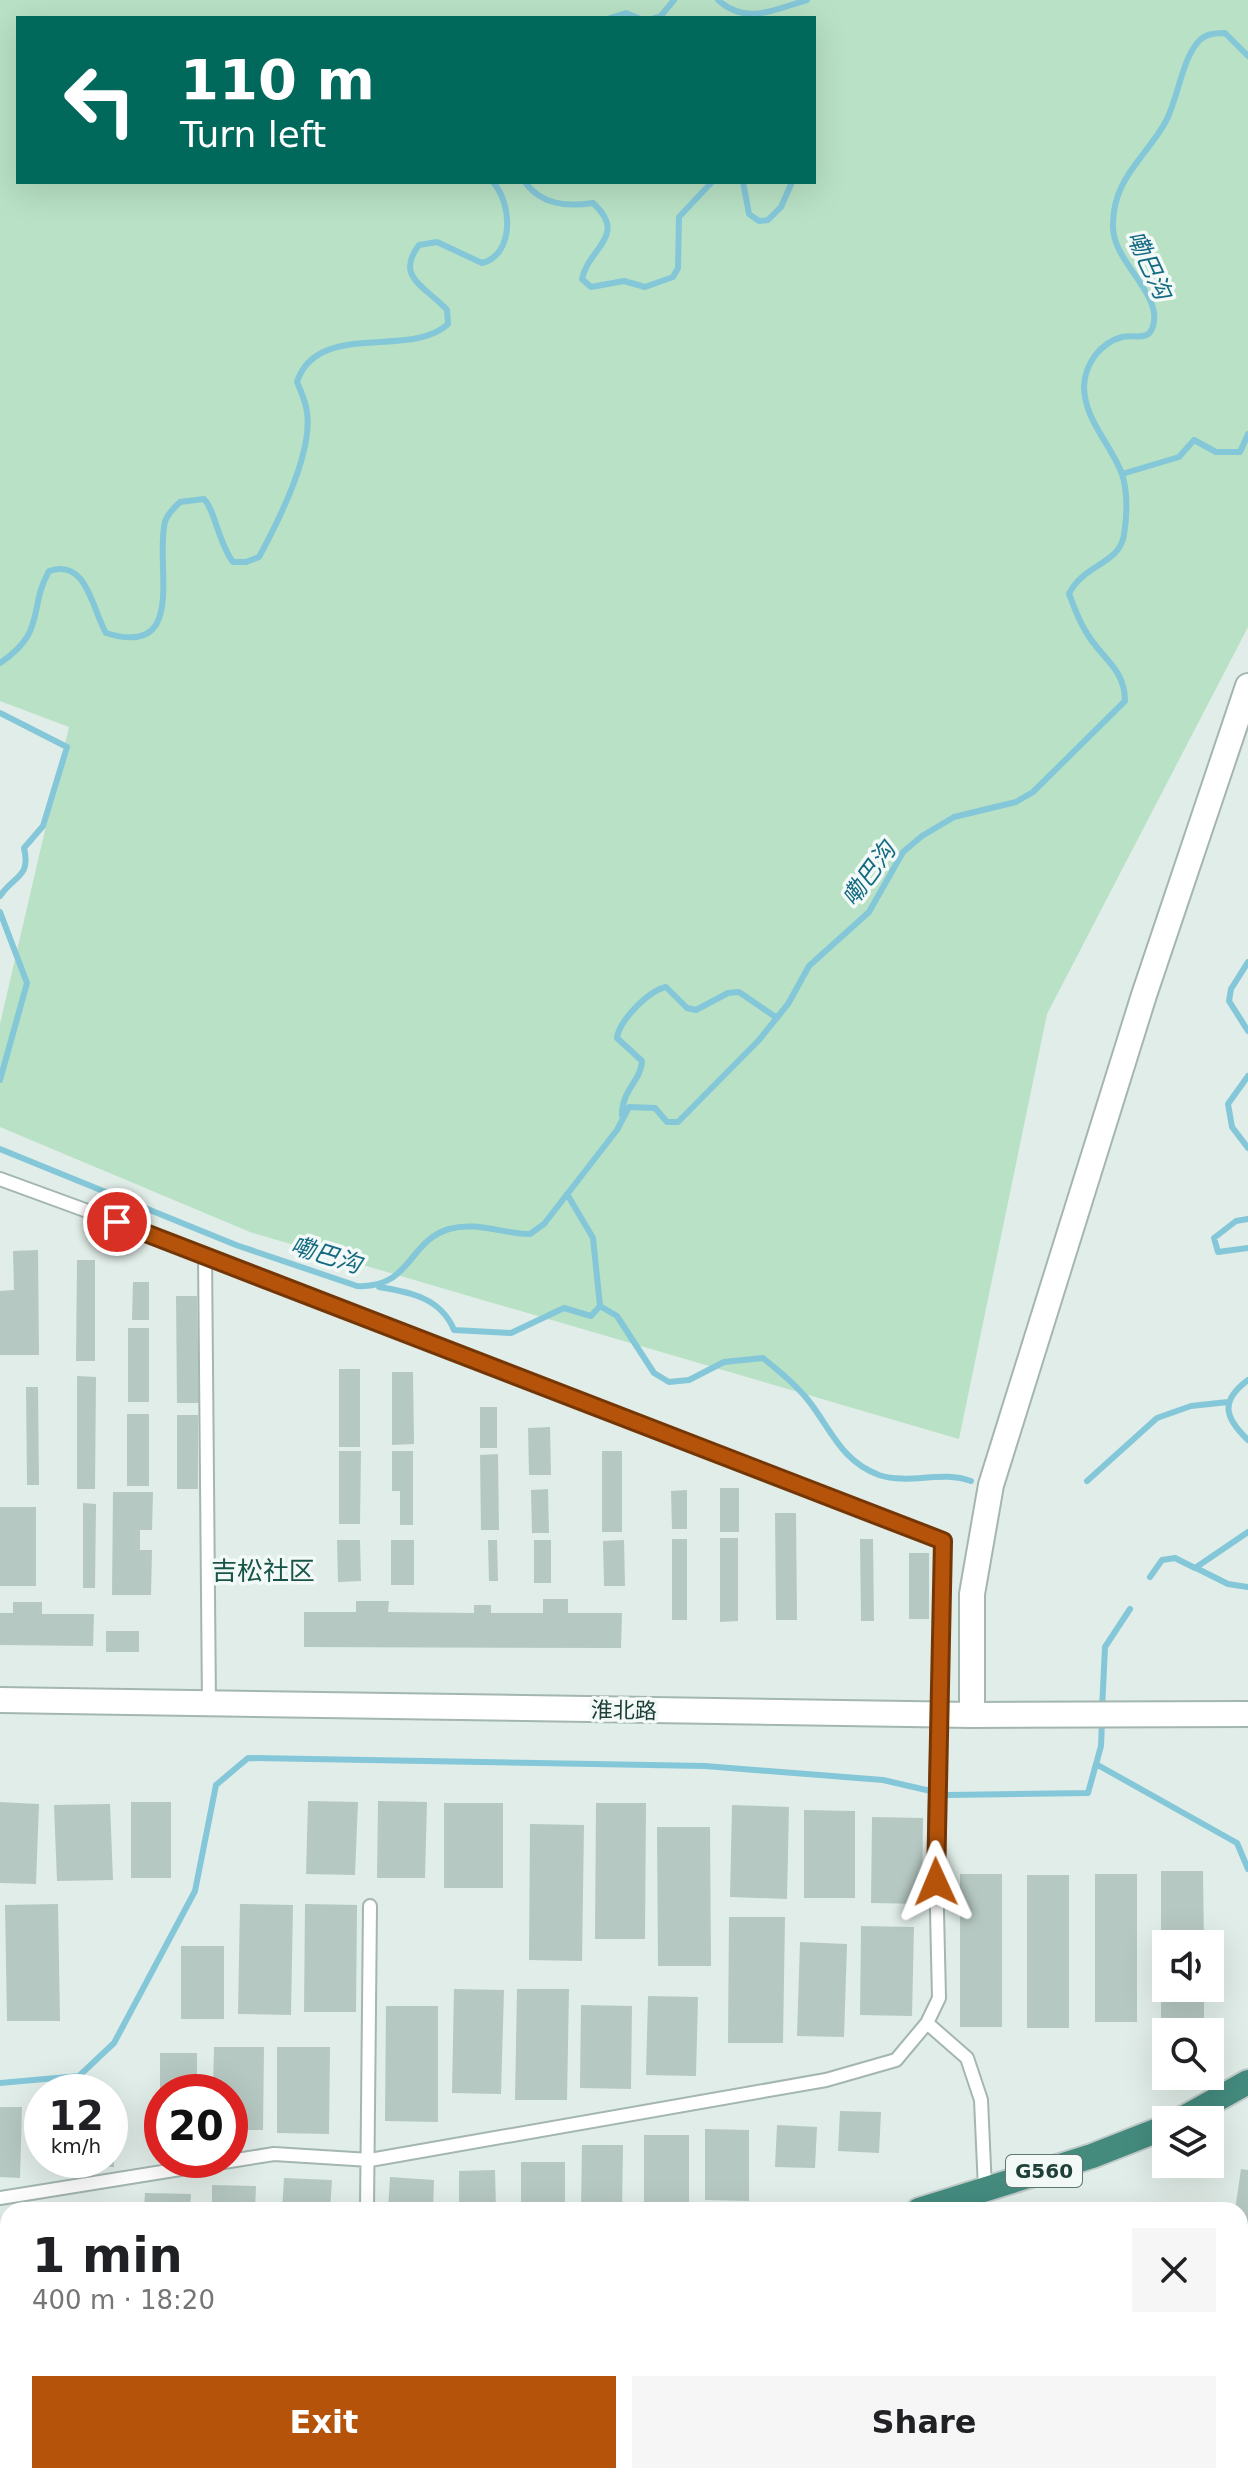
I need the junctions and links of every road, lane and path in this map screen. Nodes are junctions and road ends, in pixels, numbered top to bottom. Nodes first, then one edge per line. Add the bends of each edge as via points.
1 (1248, 686) edge
2 (0, 1179) edge
3 (205, 1254) junction
4 (0, 1700) edge
5 (209, 1706) junction
6 (941, 1713) junction
7 (1248, 1714) edge
8 (972, 1715) junction
9 (370, 1906) dead end
10 (927, 2023) junction
11 (1248, 2082) edge
12 (1205, 2106) edge
13 (1152, 2132) edge
14 (370, 2160) junction
15 (985, 2189) junction
16 (0, 2198) edge
17 (367, 2202) edge
18 (944, 2202) edge

1 - 8 street via 1144,995 991,1485 972,1594
2 - 3 lane
3 - 5 lane
3 - 6 lane via 943,1541
4 - 5 street, 淮北路
5 - 6 street, 淮北路
6 - 8 street, 淮北路
6 - 10 lane via 935,1824 939,1998
7 - 8 street, 淮北路
9 - 14 lane
10 - 14 lane via 896,2060 826,2080
10 - 15 lane via 967,2058 981,2100
11 - 12 highway
13 - 15 highway, G560
14 - 16 lane via 274,2154
14 - 17 lane
15 - 18 highway, G560

